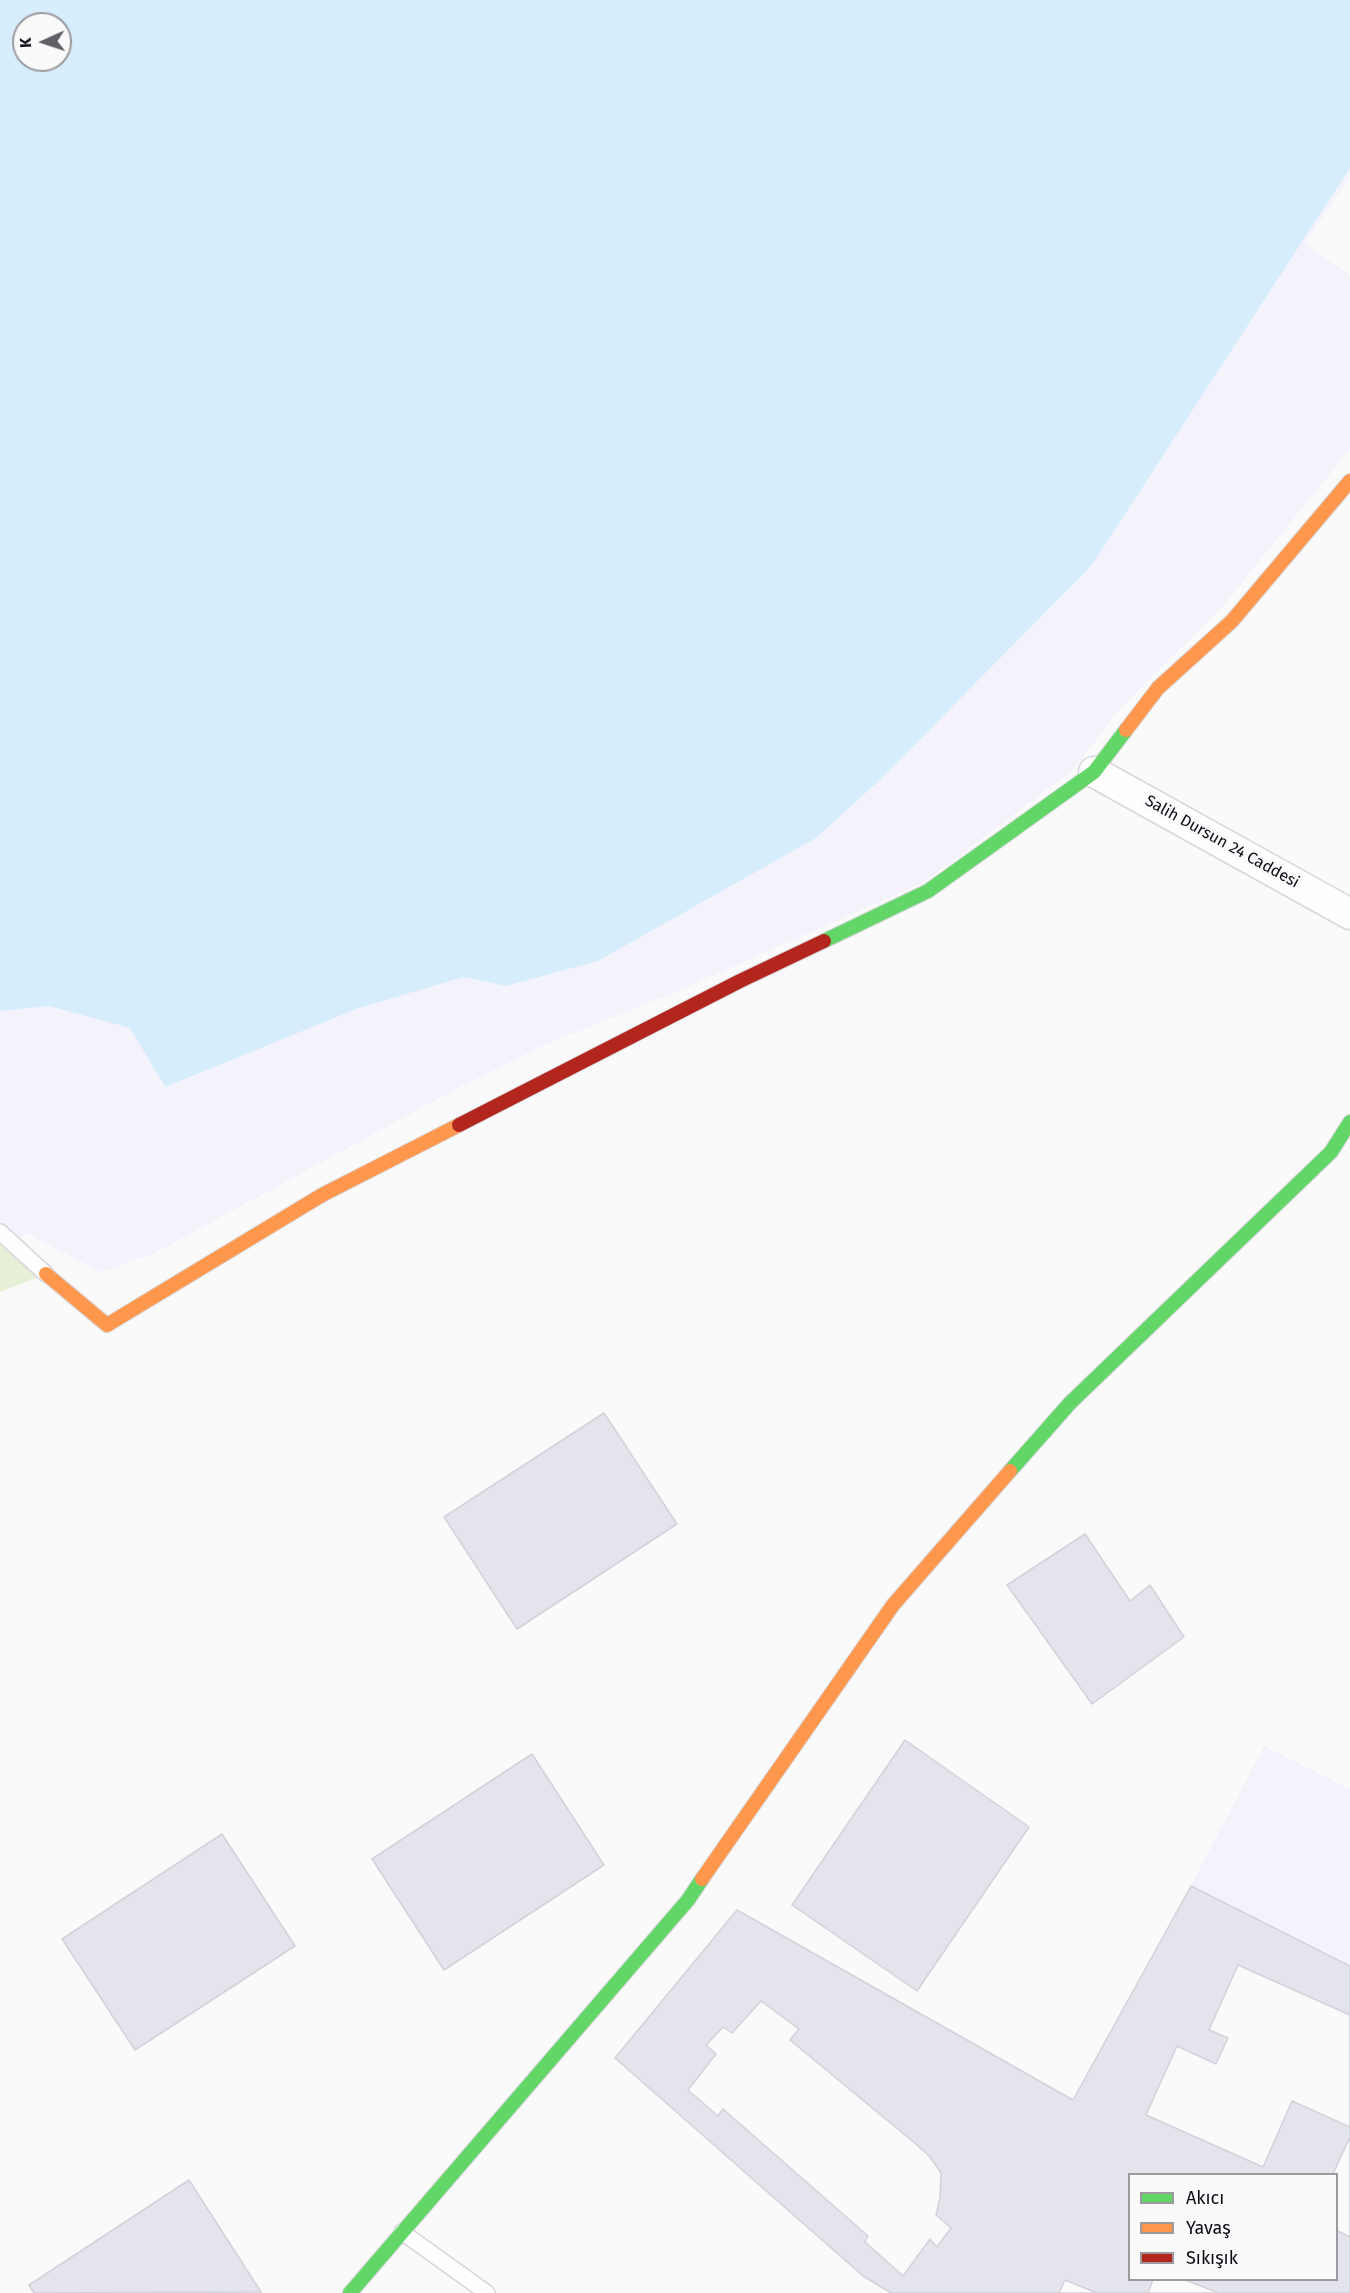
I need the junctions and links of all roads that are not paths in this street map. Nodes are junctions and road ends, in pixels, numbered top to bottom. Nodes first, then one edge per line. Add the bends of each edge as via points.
1 (1350, 481) edge
2 (1094, 772) junction
3 (1350, 914) edge
4 (1350, 1122) edge
5 (0, 1232) edge
6 (46, 1274) joint
7 (402, 2232) junction
8 (350, 2293) edge
9 (487, 2293) edge

1 - 2 street via 1233,621 1158,688
2 - 3 street, Salih Dursun 24 Caddesi
2 - 6 street via 928,891 740,981 322,1195 107,1325
4 - 7 street via 1331,1152 1070,1403 893,1605 688,1900
5 - 6 lane
7 - 8 street
7 - 9 lane

